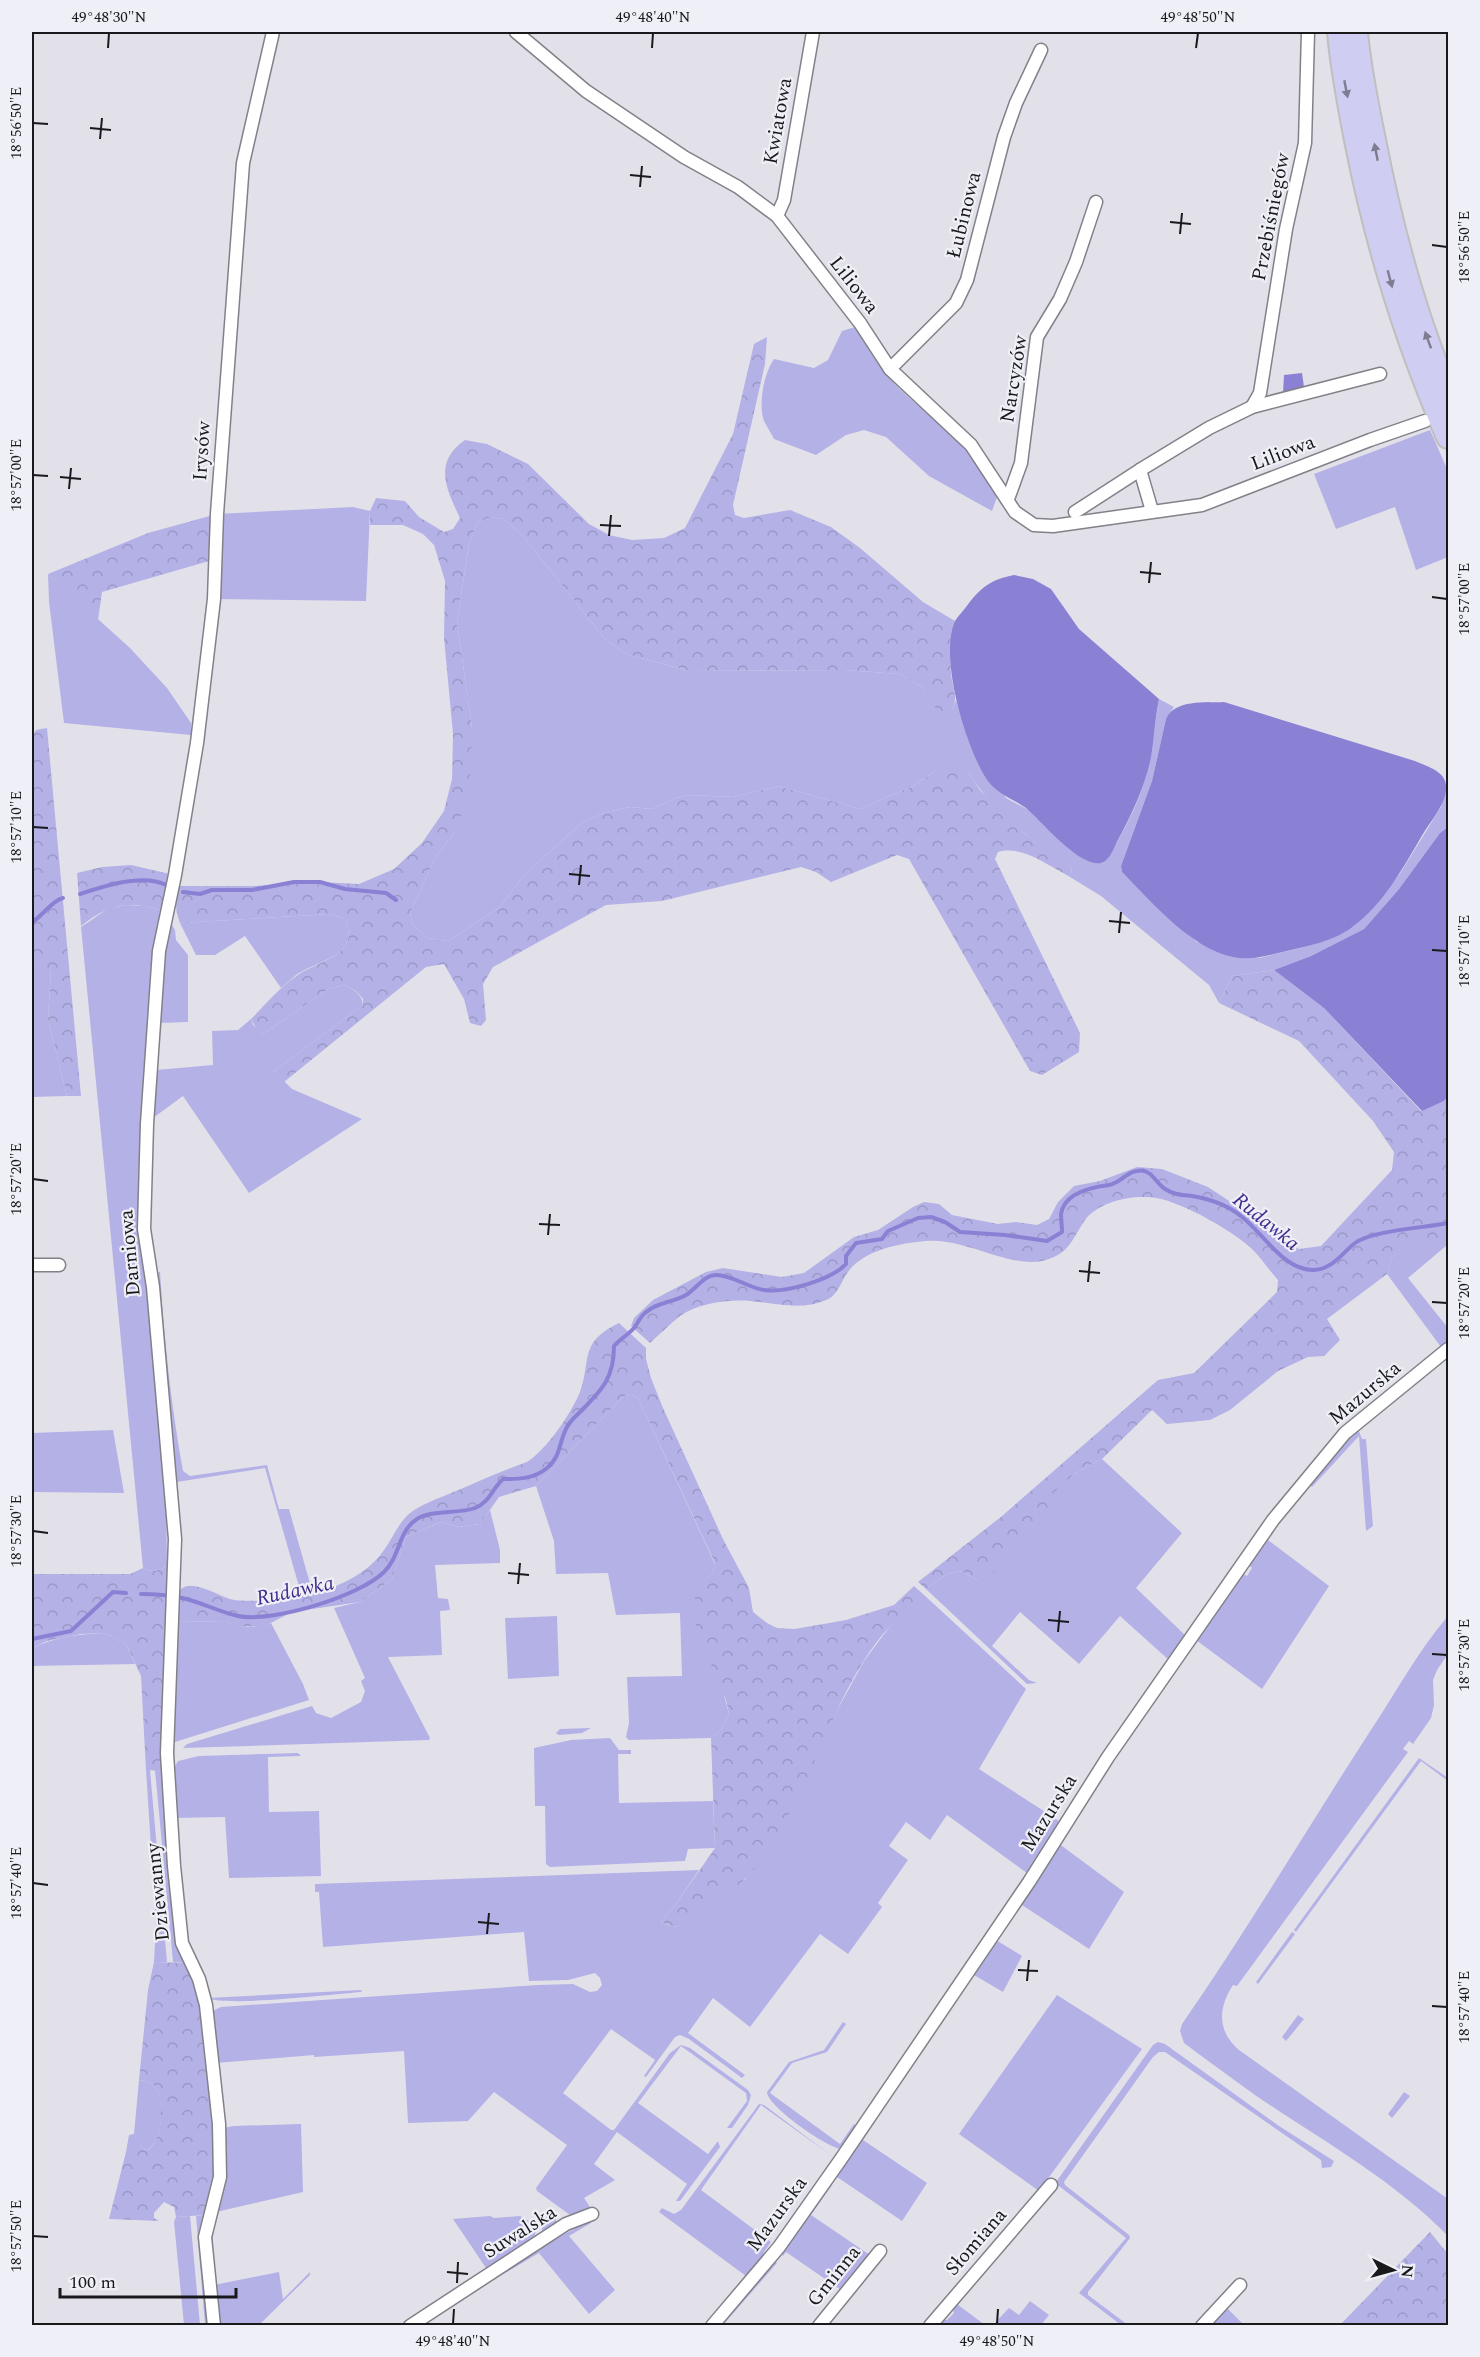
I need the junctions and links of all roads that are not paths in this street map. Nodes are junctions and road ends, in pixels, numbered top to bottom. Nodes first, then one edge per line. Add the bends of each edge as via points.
1 (273, 32) edge
2 (516, 32) edge
3 (813, 32) edge
4 (1308, 32) edge
5 (1339, 32) edge
6 (1356, 32) edge
7 (1041, 50) dead end
8 (1096, 202) dead end
9 (777, 216) junction
10 (890, 369) junction
11 (1380, 374) dead end
12 (1449, 394) edge
13 (1252, 407) junction
14 (1425, 421) dead end
15 (1449, 437) edge
16 (1140, 470) junction
17 (1008, 499) junction
18 (1152, 511) junction
19 (1075, 512) dead end
20 (168, 912) joint
21 (32, 1265) edge
22 (59, 1265) dead end
23 (1449, 1349) edge
24 (173, 1591) joint
25 (1051, 2185) dead end
26 (592, 2214) dead end
27 (879, 2251) dead end
28 (1240, 2285) dead end
29 (214, 2325) edge
30 (410, 2325) edge
31 (712, 2325) edge
32 (819, 2325) edge
33 (930, 2325) edge
34 (1202, 2325) edge

1 - 20 street, Irysów via 243,163 213,599 197,743
2 - 9 street, Liliowa via 586,91
3 - 9 street, Kwiatowa via 784,200
4 - 13 street, Przebiśniegów via 1305,143 1286,229 1260,393
5 -> 15 highway via 1368,198 1390,283
12 -> 6 highway via 1410,289 1384,195
7 - 10 street, Łubinowa via 1004,137 967,280 956,303
8 - 17 street, Narcyzów via 1076,262 1037,337 1021,463
9 - 10 street, Liliowa via 860,323
10 - 17 street, Liliowa via 970,445
11 - 13 street
13 - 16 street
14 - 18 street, Liliowa via 1202,505
16 - 18 street
16 - 19 street
17 - 18 street, Liliowa via 1025,521 1044,527
20 - 24 street, Darniowa via 159,951 144,1229 172,1486 176,1555
21 - 22 street
23 - 31 street, Mazurska via 1345,1433 1273,1520 1108,1757 1029,1882 841,2159 779,2247
24 - 29 street, Dziewanny via 167,1753 173,1854 182,1943 202,1986 206,2005 219,2124 220,2177 205,2237
25 - 33 street, Słomiana
26 - 30 street, Suwalska via 567,2224
27 - 32 street, Gminna
28 - 34 street

